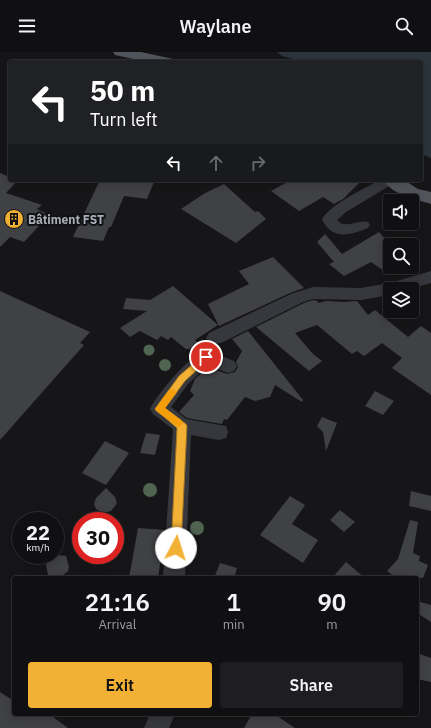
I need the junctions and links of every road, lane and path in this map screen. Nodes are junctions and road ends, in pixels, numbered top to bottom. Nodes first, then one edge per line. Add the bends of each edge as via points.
1 (120, 52) edge
2 (158, 60) edge
3 (386, 182) edge
4 (395, 182) edge
5 (431, 198) edge
6 (363, 225) dead end
7 (431, 277) edge
8 (414, 282) edge
9 (383, 290) edge
10 (215, 338) dead end
11 (228, 366) dead end
12 (182, 426) junction
13 (219, 432) dead end
14 (174, 576) edge
15 (162, 716) edge
16 (156, 728) edge

1 - 2 main road
3 - 6 street via 329,219 335,228 342,230
4 - 5 main road via 412,193
7 - 8 street
9 - 10 street via 361,294 313,293 297,298
11 - 12 street via 206,357 182,379 160,409
12 - 13 street
12 - 14 street
15 - 16 street

